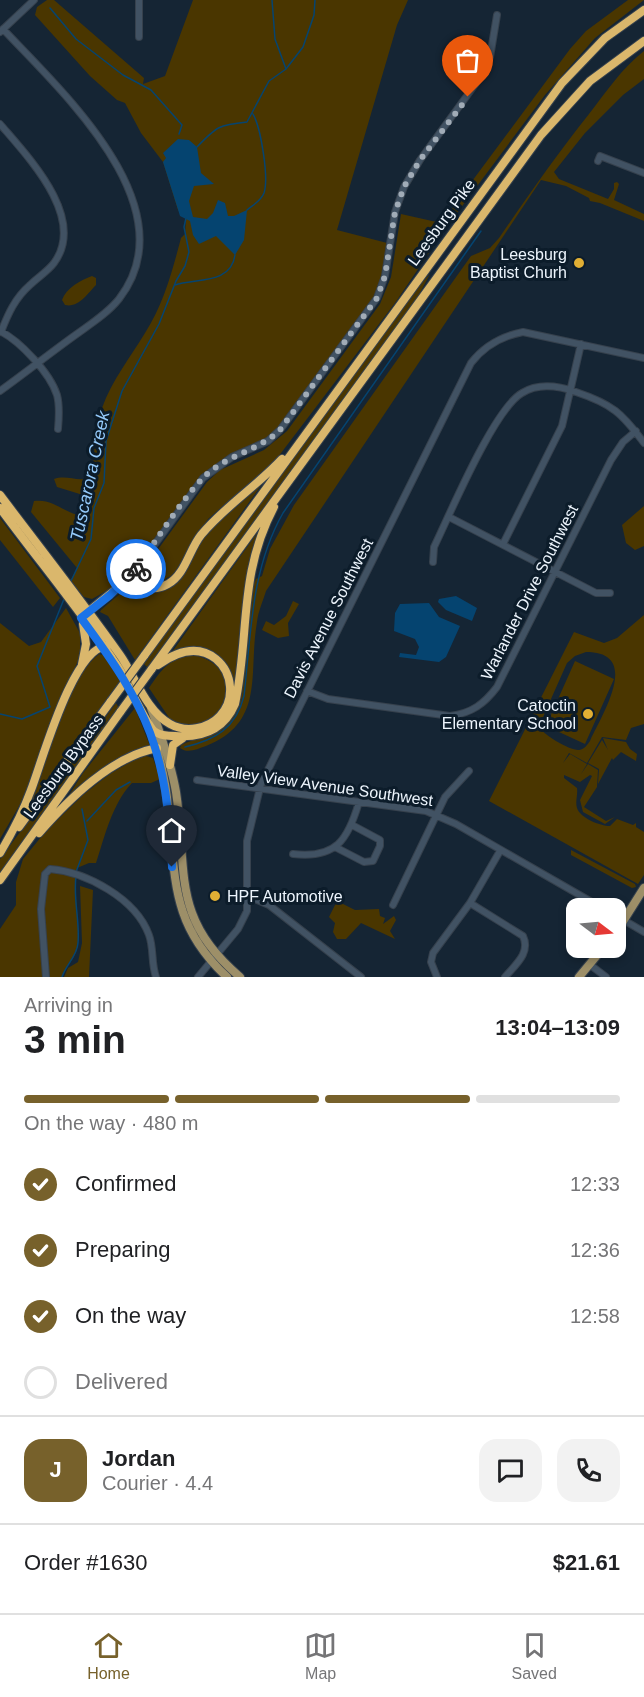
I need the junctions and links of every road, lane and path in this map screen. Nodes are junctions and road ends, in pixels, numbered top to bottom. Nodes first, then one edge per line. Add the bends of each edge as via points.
1 (34, 0) edge
2 (139, 0) edge
3 (644, 10) edge
4 (496, 15) dead end
5 (2, 30) edge
6 (139, 37) dead end
7 (644, 41) edge
8 (0, 124) edge
9 (598, 161) dead end
10 (644, 172) edge
11 (1, 331) edge
12 (581, 344) junction
13 (644, 357) edge
14 (36, 364) junction
15 (570, 390) junction
16 (0, 391) edge
17 (313, 425) junction
18 (58, 429) dead end
19 (636, 431) junction
20 (644, 443) edge
21 (290, 478) junction
22 (0, 495) edge
23 (0, 508) edge
24 (449, 517) junction
25 (503, 544) junction
26 (433, 562) dead end
27 (555, 571) junction
28 (131, 577) junction
29 (610, 593) dead end
30 (73, 597) junction
31 (103, 600) junction
32 (84, 615) junction
33 (100, 628) junction
34 (102, 646) junction
35 (118, 652) junction
36 (151, 670) junction
37 (79, 671) junction
38 (308, 691) junction
39 (111, 701) joint
40 (149, 704) junction
41 (150, 727) junction
42 (161, 735) junction
43 (185, 737) junction
44 (157, 748) junction
45 (170, 765) junction
46 (469, 771) dead end
47 (197, 780) dead end
48 (259, 788) junction
49 (359, 802) junction
50 (437, 815) junction
51 (352, 825) junction
52 (334, 848) junction
53 (500, 851) junction
54 (0, 853) edge
55 (293, 854) dead end
56 (12, 863) junction
57 (0, 880) edge
58 (644, 888) edge
59 (248, 896) junction
60 (584, 898) edge
61 (470, 903) junction
62 (393, 905) dead end
63 (626, 919) edge
64 (626, 922) edge
65 (644, 932) edge
66 (213, 958) junction
67 (594, 958) edge
68 (589, 964) junction
69 (46, 977) edge
70 (156, 977) edge
71 (198, 977) edge
72 (227, 977) edge
73 (240, 977) edge
74 (361, 977) edge
75 (437, 977) edge
76 (505, 977) edge
77 (579, 977) edge
78 (606, 977) edge

1 - 5 street
2 - 6 street
3 - 17 highway, Leesburg Pike via 605,38 562,83
4 - 28 street via 485,71 404,187 395,212 385,276 371,308 280,430 203,478
5 - 14 street via 74,104 105,144 127,190 138,228 135,268 119,300
7 - 21 highway, Leesburg Pike via 590,81 541,135
8 - 11 street via 58,203 65,228 55,262 19,296
9 - 10 street via 600,156
11 - 14 street via 22,345
12 - 13 street, Davis Avenue Southwest
12 - 15 street
12 - 38 street, Davis Avenue Southwest via 523,332 506,336 482,350 471,363
14 - 16 street
14 - 18 street via 57,394
15 - 19 street via 616,409
15 - 24 street via 533,388 506,407
15 - 25 street via 559,432
17 - 28 highway via 276,466 209,526 176,579 148,588
17 - 39 highway, Leesburg Pike, bridge
19 - 20 street
19 - 27 street, Warlander Drive Southwest via 611,460
21 - 36 highway, Leesburg Pike
21 - 43 highway via 266,523 253,561 235,704 215,729
22 - 30 highway
23 - 30 highway via 62,592
24 - 25 street
24 - 26 street via 434,547
25 - 27 street
27 - 29 street via 601,595
27 - 38 street, Warlander Drive Southwest via 497,687 472,710 450,716 328,699
28 - 31 highway
30 - 31 highway
30 - 32 highway
31 - 32 highway
31 - 33 highway via 97,613
32 - 33 highway
32 - 34 highway
32 - 37 highway via 86,644
33 - 35 highway
34 - 35 highway
34 - 37 highway
34 - 41 highway via 127,681
35 - 40 highway
36 - 40 highway via 177,654 200,651 224,668 231,690 220,716 199,728 169,724
36 - 56 highway, Leesburg Bypass, bridge
37 - 54 highway via 59,709 25,806
38 - 48 street, Davis Avenue Southwest
39 - 54 highway, Leesburg Bypass
40 - 42 main road
41 - 42 highway
41 - 44 main road
42 - 43 highway
42 - 45 main road
43 - 45 highway via 173,745
44 - 56 highway via 140,752 100,776 43,828
44 - 66 main road via 168,806 175,890 191,931
45 - 66 main road via 186,897
46 - 50 street via 450,789
47 - 48 street, Valley View Avenue Southwest
48 - 49 street, Valley View Avenue Southwest
48 - 59 street, Davis Avenue Southwest via 247,841
49 - 50 street, Valley View Avenue Southwest
49 - 51 street
50 - 53 street, Valley View Avenue Southwest
50 - 62 street
51 - 52 street
51 - 52 street via 380,840 373,861 363,862
52 - 55 street via 316,856
53 - 60 street, Valley View Avenue Southwest
53 - 61 street
56 - 57 highway, Leesburg Bypass
58 - 63 main road
59 - 66 street, Davis Avenue Southwest via 243,921
59 - 74 street via 269,905
61 - 75 street via 433,953 431,962
61 - 76 street via 524,936 524,953
64 - 65 street
66 - 71 street, Davis Avenue Southwest
66 - 72 main road
66 - 73 main road
67 - 68 main road
68 - 77 main road
68 - 78 street
69 - 70 street via 41,909 48,870 80,876 116,895 138,918 152,943

